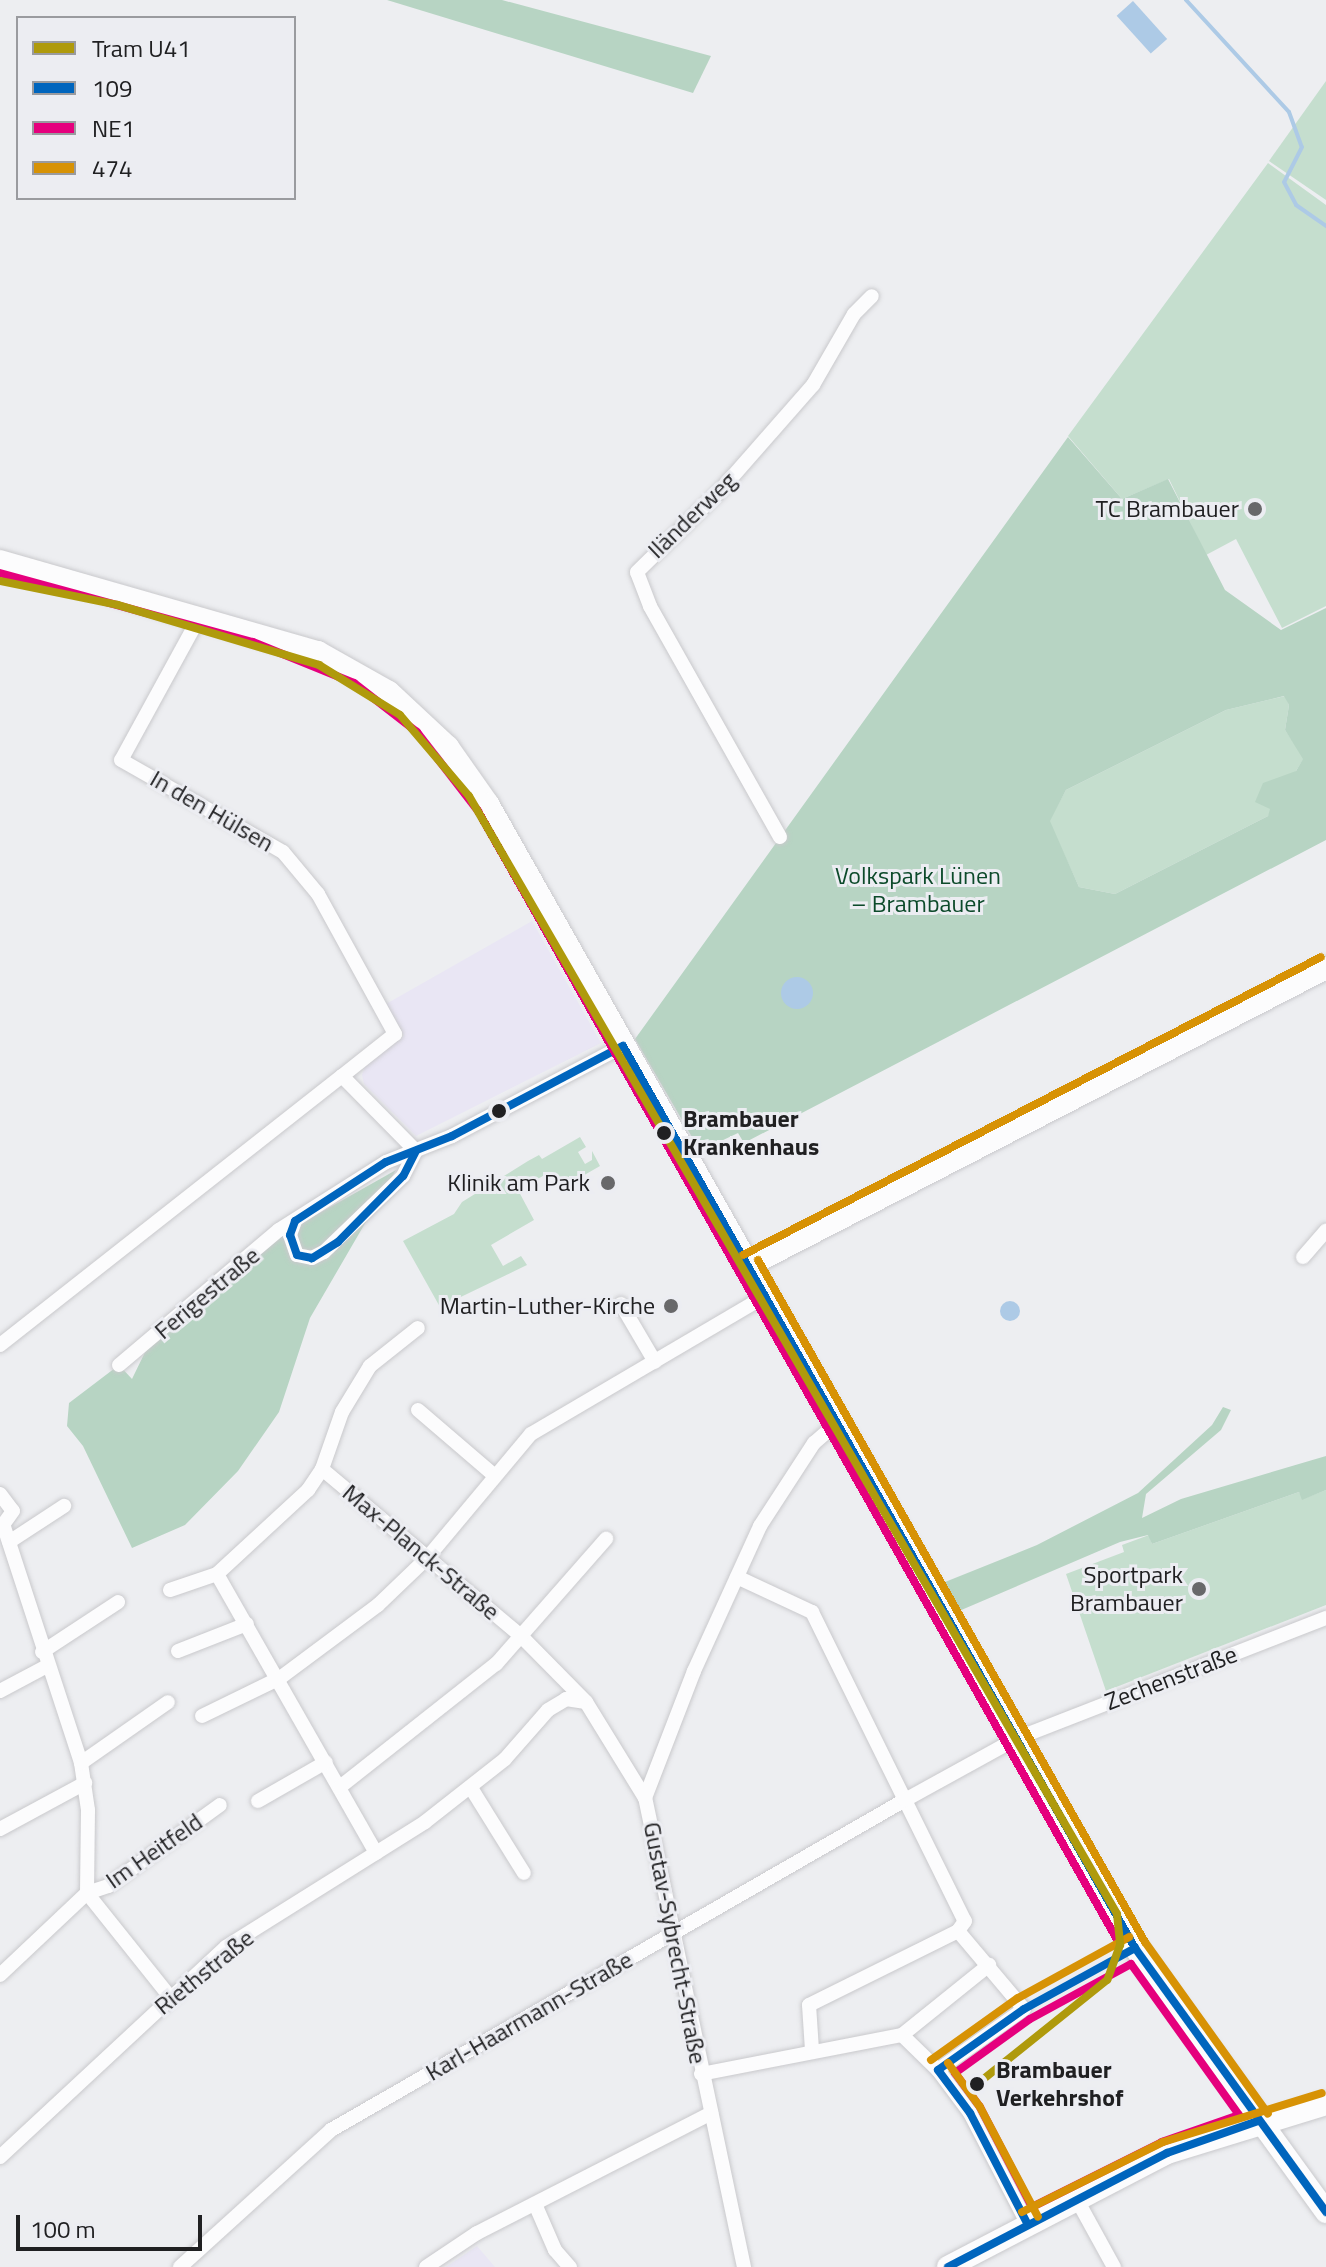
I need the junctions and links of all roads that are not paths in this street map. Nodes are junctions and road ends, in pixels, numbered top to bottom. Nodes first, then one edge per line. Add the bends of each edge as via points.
1 (872, 296) dead end
2 (0, 561) edge
3 (200, 616) junction
4 (780, 837) dead end
5 (1326, 968) edge
6 (623, 1046) junction
7 (342, 1076) junction
8 (416, 1151) junction
9 (295, 1221) junction
10 (1326, 1231) edge
11 (1303, 1257) dead end
12 (748, 1266) junction
13 (764, 1297) junction
14 (621, 1304) dead end
15 (418, 1328) dead end
16 (0, 1345) edge
17 (655, 1362) junction
18 (119, 1365) dead end
19 (418, 1410) dead end
20 (836, 1424) junction
21 (322, 1469) junction
22 (495, 1476) junction
23 (0, 1494) edge
24 (64, 1506) dead end
25 (2, 1528) edge
26 (606, 1539) dead end
27 (9, 1542) junction
28 (428, 1557) junction
29 (217, 1574) junction
30 (737, 1577) junction
31 (170, 1590) dead end
32 (118, 1602) dead end
33 (1326, 1618) edge
34 (247, 1624) junction
35 (520, 1635) junction
36 (178, 1651) dead end
37 (44, 1659) junction
38 (280, 1678) junction
39 (0, 1691) edge
40 (168, 1702) dead end
41 (586, 1702) junction
42 (202, 1716) dead end
43 (1016, 1739) junction
44 (326, 1762) junction
45 (81, 1763) junction
46 (85, 1783) junction
47 (340, 1787) junction
48 (471, 1788) junction
49 (645, 1798) junction
50 (905, 1800) junction
51 (258, 1801) dead end
52 (220, 1805) dead end
53 (0, 1829) edge
54 (376, 1853) junction
55 (524, 1873) dead end
56 (87, 1893) junction
57 (962, 1926) junction
58 (675, 1931) junction
59 (989, 1965) junction
60 (0, 1975) edge
61 (170, 1997) junction
62 (902, 2035) junction
63 (812, 2050) junction
64 (938, 2070) junction
65 (701, 2074) junction
66 (1326, 2104) edge
67 (711, 2113) junction
68 (1258, 2121) junction
69 (0, 2157) edge
70 (1076, 2198) junction
71 (535, 2204) junction
72 (1326, 2212) edge
73 (1027, 2223) junction
74 (180, 2267) edge
75 (426, 2267) edge
76 (570, 2267) edge
77 (744, 2267) edge
78 (948, 2267) edge
79 (1114, 2267) edge

1 - 4 street, Iländerweg via 854,314 813,385 718,493 637,572 650,606
2 - 3 main road
3 - 6 main road via 340,662 383,687 426,723 488,804
3 - 7 street, In den Hülsen via 121,760 283,852 318,894 395,1034
5 - 12 main road
6 - 8 street, Ferigestraße
6 - 12 main road
7 - 8 street
7 - 16 street, In den Hülsen
8 - 9 street, Ferigestraße via 386,1162
8 - 9 street, Ferigestraße via 412,1164 379,1200 338,1242 312,1258 297,1255 290,1244
9 - 18 street, Ferigestraße
10 - 11 street
12 - 13 main road
13 - 17 street
13 - 20 main road
14 - 17 street
15 - 21 street via 370,1366 342,1412
17 - 22 street via 531,1434
19 - 22 street
20 - 30 street, Gustav-Sybrecht-Straße via 798,1467 760,1526
20 - 43 main road
21 - 28 street, Max-Planck-Straße
21 - 29 street via 263,1536
22 - 28 street
23 - 25 street, Im Heitfeld via 13,1511
24 - 27 street
25 - 27 street, Im Heitfeld
26 - 35 street, Max-Planck-Straße
27 - 37 street, Im Heitfeld
28 - 35 street, Max-Planck-Straße
28 - 38 street via 340,1637
29 - 31 street
29 - 34 street
30 - 49 street, Gustav-Sybrecht-Straße
30 - 50 street via 812,1612
32 - 37 street
33 - 43 street, Zechenstraße
34 - 36 street
34 - 38 street
35 - 41 street, Max-Planck-Straße
35 - 47 street via 496,1664
37 - 39 street
37 - 45 street, Im Heitfeld
38 - 42 street
38 - 44 street
40 - 45 street
41 - 48 street, Riethstraße via 566,1699 548,1710
41 - 49 street, Max-Planck-Straße
43 - 50 street, Karl-Haarmann-Straße
43 - 68 main road via 1140,1957
44 - 47 street
44 - 51 street
45 - 46 street, Im Heitfeld
46 - 53 street
46 - 56 street, Im Heitfeld
47 - 54 street
48 - 54 street, Riethstraße
48 - 55 street
49 - 58 street, Gustav-Sybrecht-Straße
50 - 57 street
50 - 58 street, Karl-Haarmann-Straße
52 - 56 street, Im Heitfeld via 108,1886
54 - 61 street, Riethstraße via 226,1947
56 - 60 street, Im Heitfeld
56 - 61 street, Im Heitfeld
57 - 59 street
57 - 63 street via 809,2005
58 - 65 street, Gustav-Sybrecht-Straße
58 - 74 street, Karl-Haarmann-Straße via 331,2130
59 - 62 street
59 - 64 street via 1024,2009
61 - 69 street, Riethstraße
62 - 63 street
62 - 64 street
63 - 65 street
64 - 73 street via 970,2113
65 - 67 street, Gustav-Sybrecht-Straße
66 - 68 main road
67 - 71 street
67 - 77 street, Gustav-Sybrecht-Straße
68 - 70 main road via 1167,2153
68 - 72 main road
70 - 73 main road
70 - 79 street
71 - 75 street
71 - 76 street via 555,2250
73 - 78 main road

